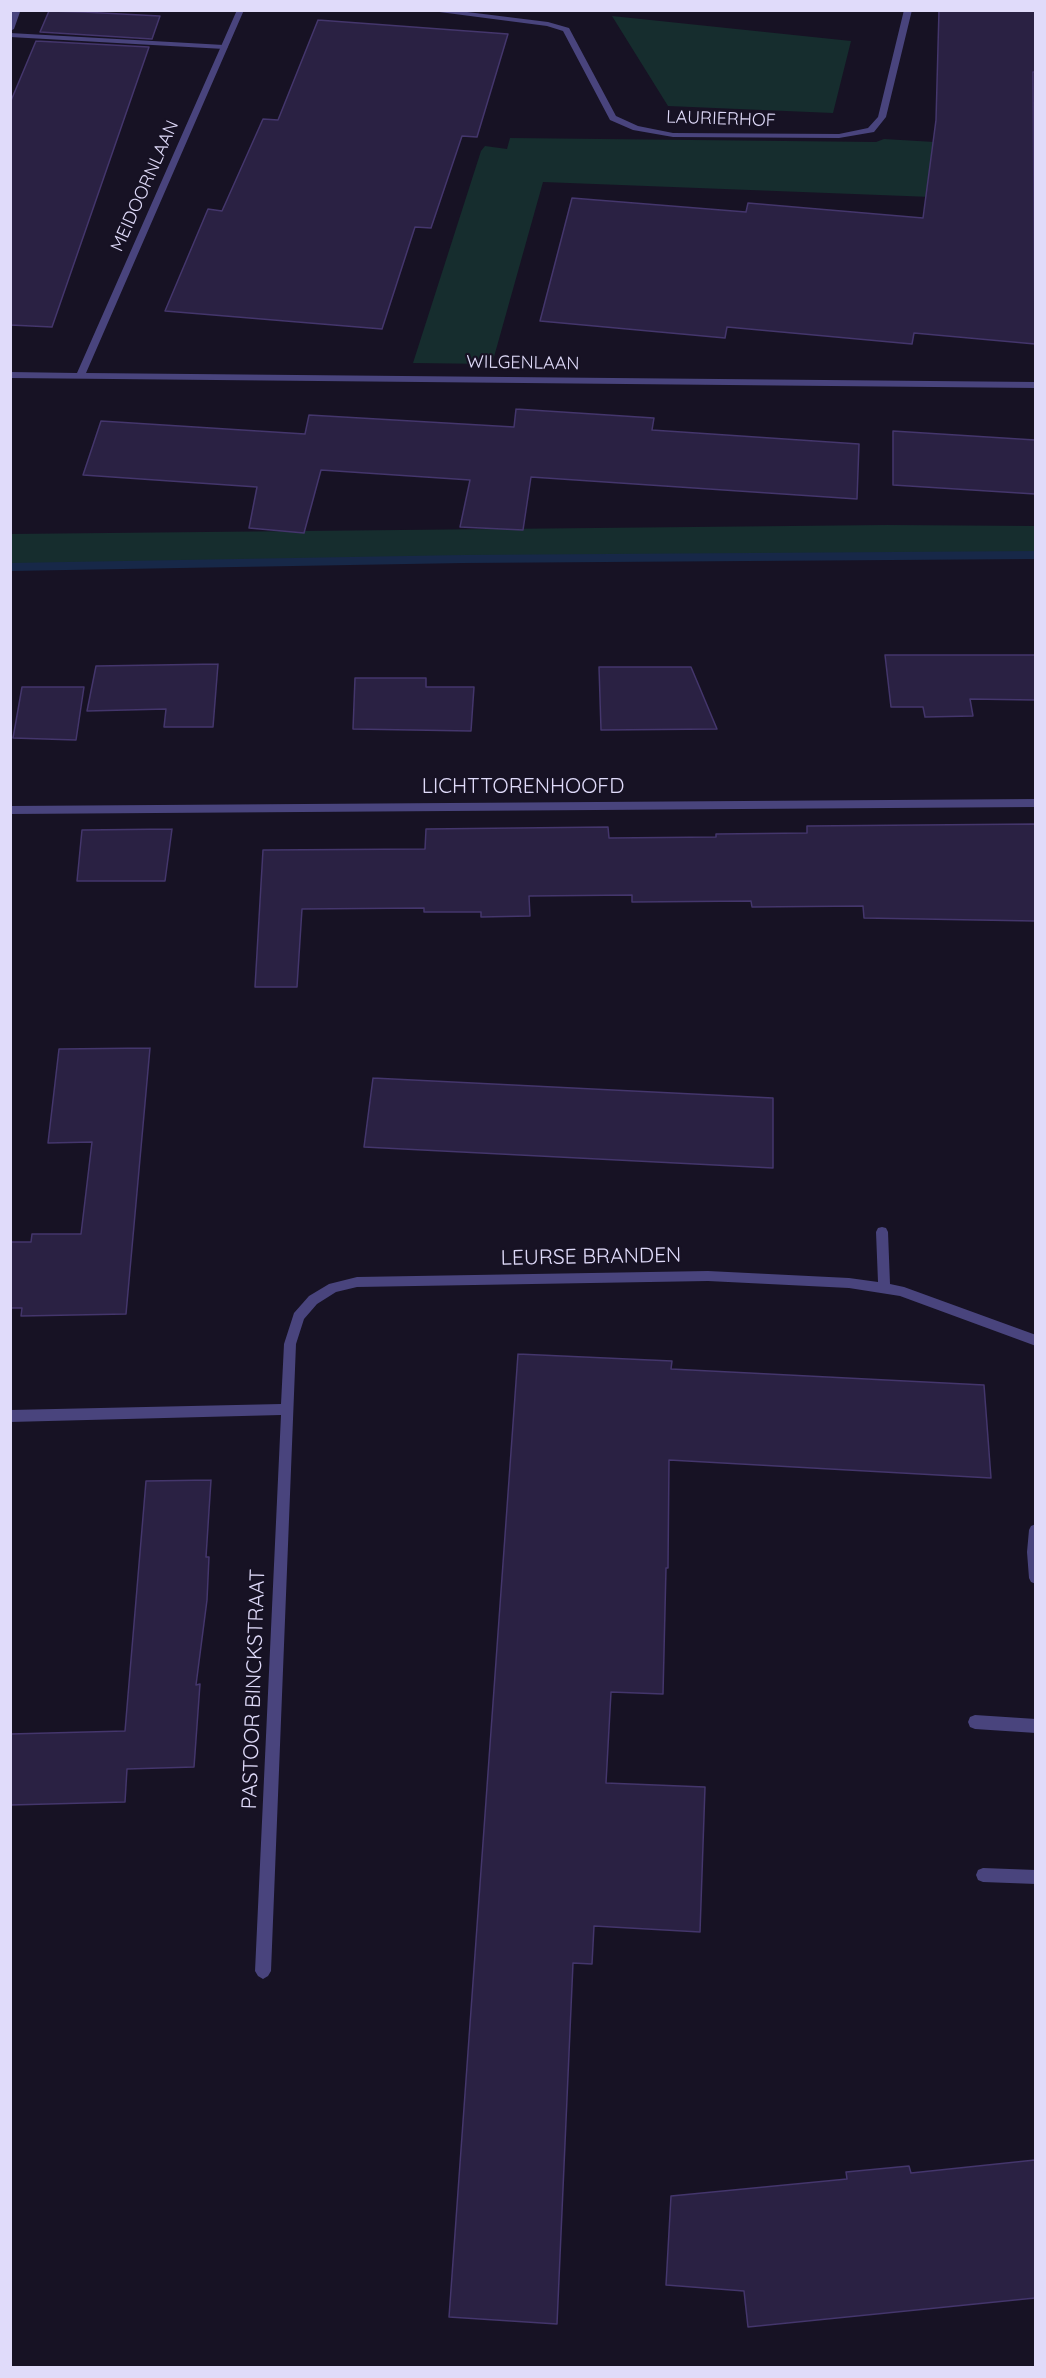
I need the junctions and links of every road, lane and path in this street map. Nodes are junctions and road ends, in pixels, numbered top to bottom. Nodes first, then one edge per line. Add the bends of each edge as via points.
1 (241, 10) edge
2 (427, 10) edge
3 (908, 10) edge
4 (16, 12) dead end
5 (10, 28) edge
6 (10, 35) edge
7 (224, 47) junction
8 (10, 375) edge
9 (81, 375) junction
10 (1035, 385) edge
11 (1035, 803) edge
12 (10, 810) edge
13 (882, 1232) dead end
14 (884, 1287) junction
15 (306, 1307) joint
16 (1035, 1341) edge
17 (286, 1409) junction
18 (10, 1416) edge
19 (1035, 1530) edge
20 (1035, 1578) edge
21 (975, 1722) dead end
22 (1035, 1726) edge
23 (983, 1875) dead end
24 (1035, 1877) edge
25 (263, 1971) dead end

1 - 7 street, MEIDOORNLAAN
2 - 3 street, LAURIERHOF via 548,24 566,30 613,118 636,128 673,135 839,136 871,130 882,117
4 - 5 street
6 - 7 street
7 - 9 street, MEIDOORNLAAN
8 - 9 street, WILGENLAAN
9 - 10 street, WILGENLAAN
11 - 12 street, LICHTTORENHOOFD
13 - 14 street
14 - 15 street, LEURSE BRANDEN via 708,1276 357,1282 333,1288
14 - 16 street, LEURSE BRANDEN
15 - 17 street, PASTOOR BINCKSTRAAT via 293,1329
17 - 18 street
17 - 25 street, PASTOOR BINCKSTRAAT
19 - 20 street
21 - 22 street
23 - 24 street

